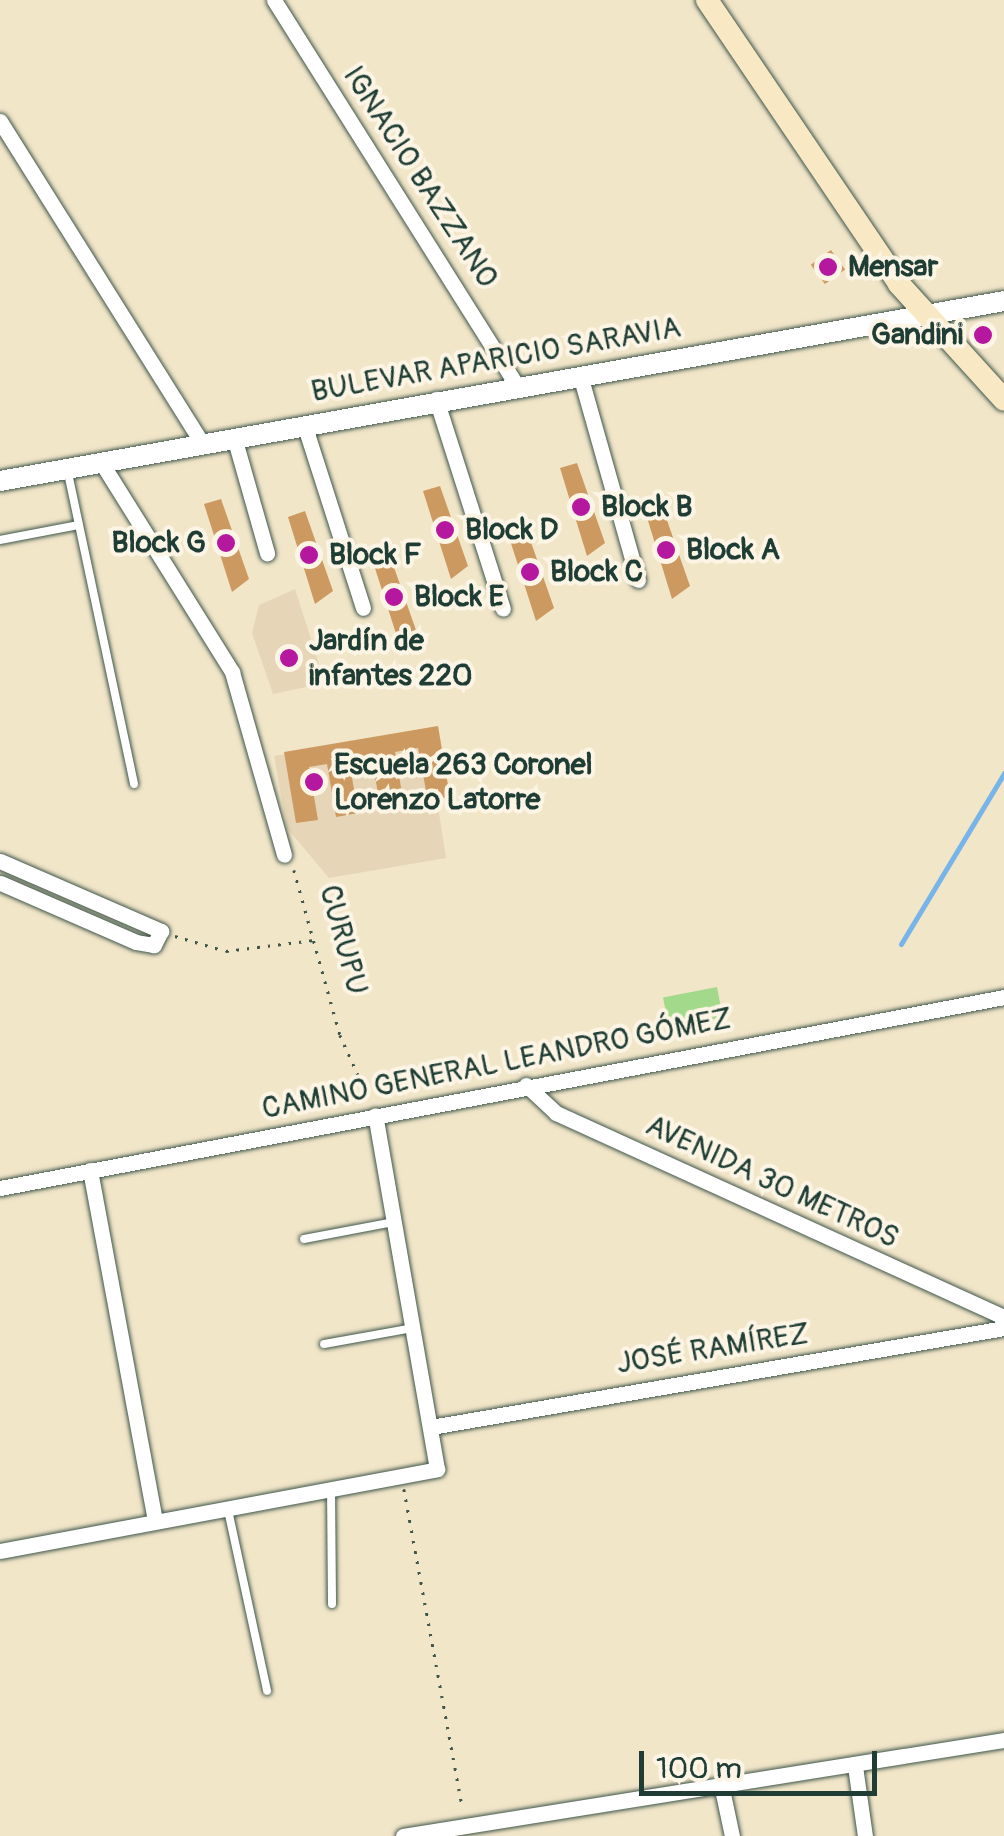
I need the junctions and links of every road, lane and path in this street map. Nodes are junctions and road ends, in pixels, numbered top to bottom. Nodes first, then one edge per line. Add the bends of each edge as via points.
1 (274, 0) edge
2 (708, 0) edge
3 (0, 121) edge
4 (1004, 301) edge
5 (923, 316) junction
6 (580, 375) junction
7 (516, 386) junction
8 (436, 399) junction
9 (1004, 400) edge
10 (304, 424) junction
11 (234, 437) junction
12 (202, 443) junction
13 (101, 462) junction
14 (67, 468) junction
15 (0, 481) edge
16 (79, 525) junction
17 (0, 540) edge
18 (267, 553) dead end
19 (638, 580) dead end
20 (362, 608) dead end
21 (503, 609) dead end
22 (134, 784) dead end
23 (284, 856) joint
24 (0, 861) edge
25 (0, 883) edge
26 (161, 931) junction
27 (316, 940) junction
28 (1004, 997) edge
29 (526, 1084) junction
30 (375, 1114) junction
31 (90, 1170) junction
32 (0, 1188) edge
33 (394, 1222) junction
34 (304, 1239) dead end
35 (1004, 1317) edge
36 (413, 1328) junction
37 (1004, 1328) edge
38 (324, 1344) dead end
39 (431, 1427) junction
40 (400, 1475) junction
41 (331, 1488) junction
42 (228, 1507) junction
43 (155, 1521) junction
44 (0, 1550) edge
45 (332, 1604) dead end
46 (266, 1691) dead end
47 (1004, 1740) edge
48 (855, 1766) junction
49 (722, 1789) junction
50 (476, 1831) edge
51 (403, 1836) edge
52 (732, 1836) edge
53 (865, 1836) edge

1 - 7 street, IGNACIO BAZZANO
2 - 5 main road
3 - 12 street
4 - 5 street, BULEVAR APARICIO SARAVIA
5 - 6 street, BULEVAR APARICIO SARAVIA
5 - 9 main road
6 - 7 street, BULEVAR APARICIO SARAVIA
6 - 19 street
7 - 8 street, BULEVAR APARICIO SARAVIA
8 - 10 street, BULEVAR APARICIO SARAVIA
8 - 21 street
10 - 11 street, BULEVAR APARICIO SARAVIA
10 - 20 street
11 - 12 street, BULEVAR APARICIO SARAVIA
11 - 18 street
12 - 13 street, BULEVAR APARICIO SARAVIA
13 - 14 street, BULEVAR APARICIO SARAVIA
13 - 23 street, CURUPU via 232,672
14 - 15 street, BULEVAR APARICIO SARAVIA
14 - 16 lane
16 - 17 lane
16 - 22 lane
23 - 27 path, CURUPU
24 - 26 street
25 - 26 street via 136,942 154,945
26 - 27 path via 226,951
27 - 30 path, CURUPU via 340,1035
28 - 29 street, CAMINO GENERAL LEANDRO GÓMEZ
29 - 30 street, CAMINO GENERAL LEANDRO GÓMEZ
29 - 35 street, AVENIDA 30 METROS via 556,1114
30 - 31 street, CAMINO GENERAL LEANDRO GÓMEZ
30 - 33 street
31 - 32 street, CAMINO GENERAL LEANDRO GÓMEZ
31 - 43 street
33 - 34 lane
33 - 36 street
36 - 38 lane
36 - 39 street
37 - 39 street, JOSÉ RAMÍREZ
39 - 40 street via 437,1468
40 - 41 street
40 - 50 path via 433,1616 455,1798
41 - 42 street
41 - 45 lane
42 - 43 street
42 - 46 lane
43 - 44 street
47 - 48 street
48 - 49 street
48 - 53 street
49 - 50 street
49 - 52 street
50 - 51 street

